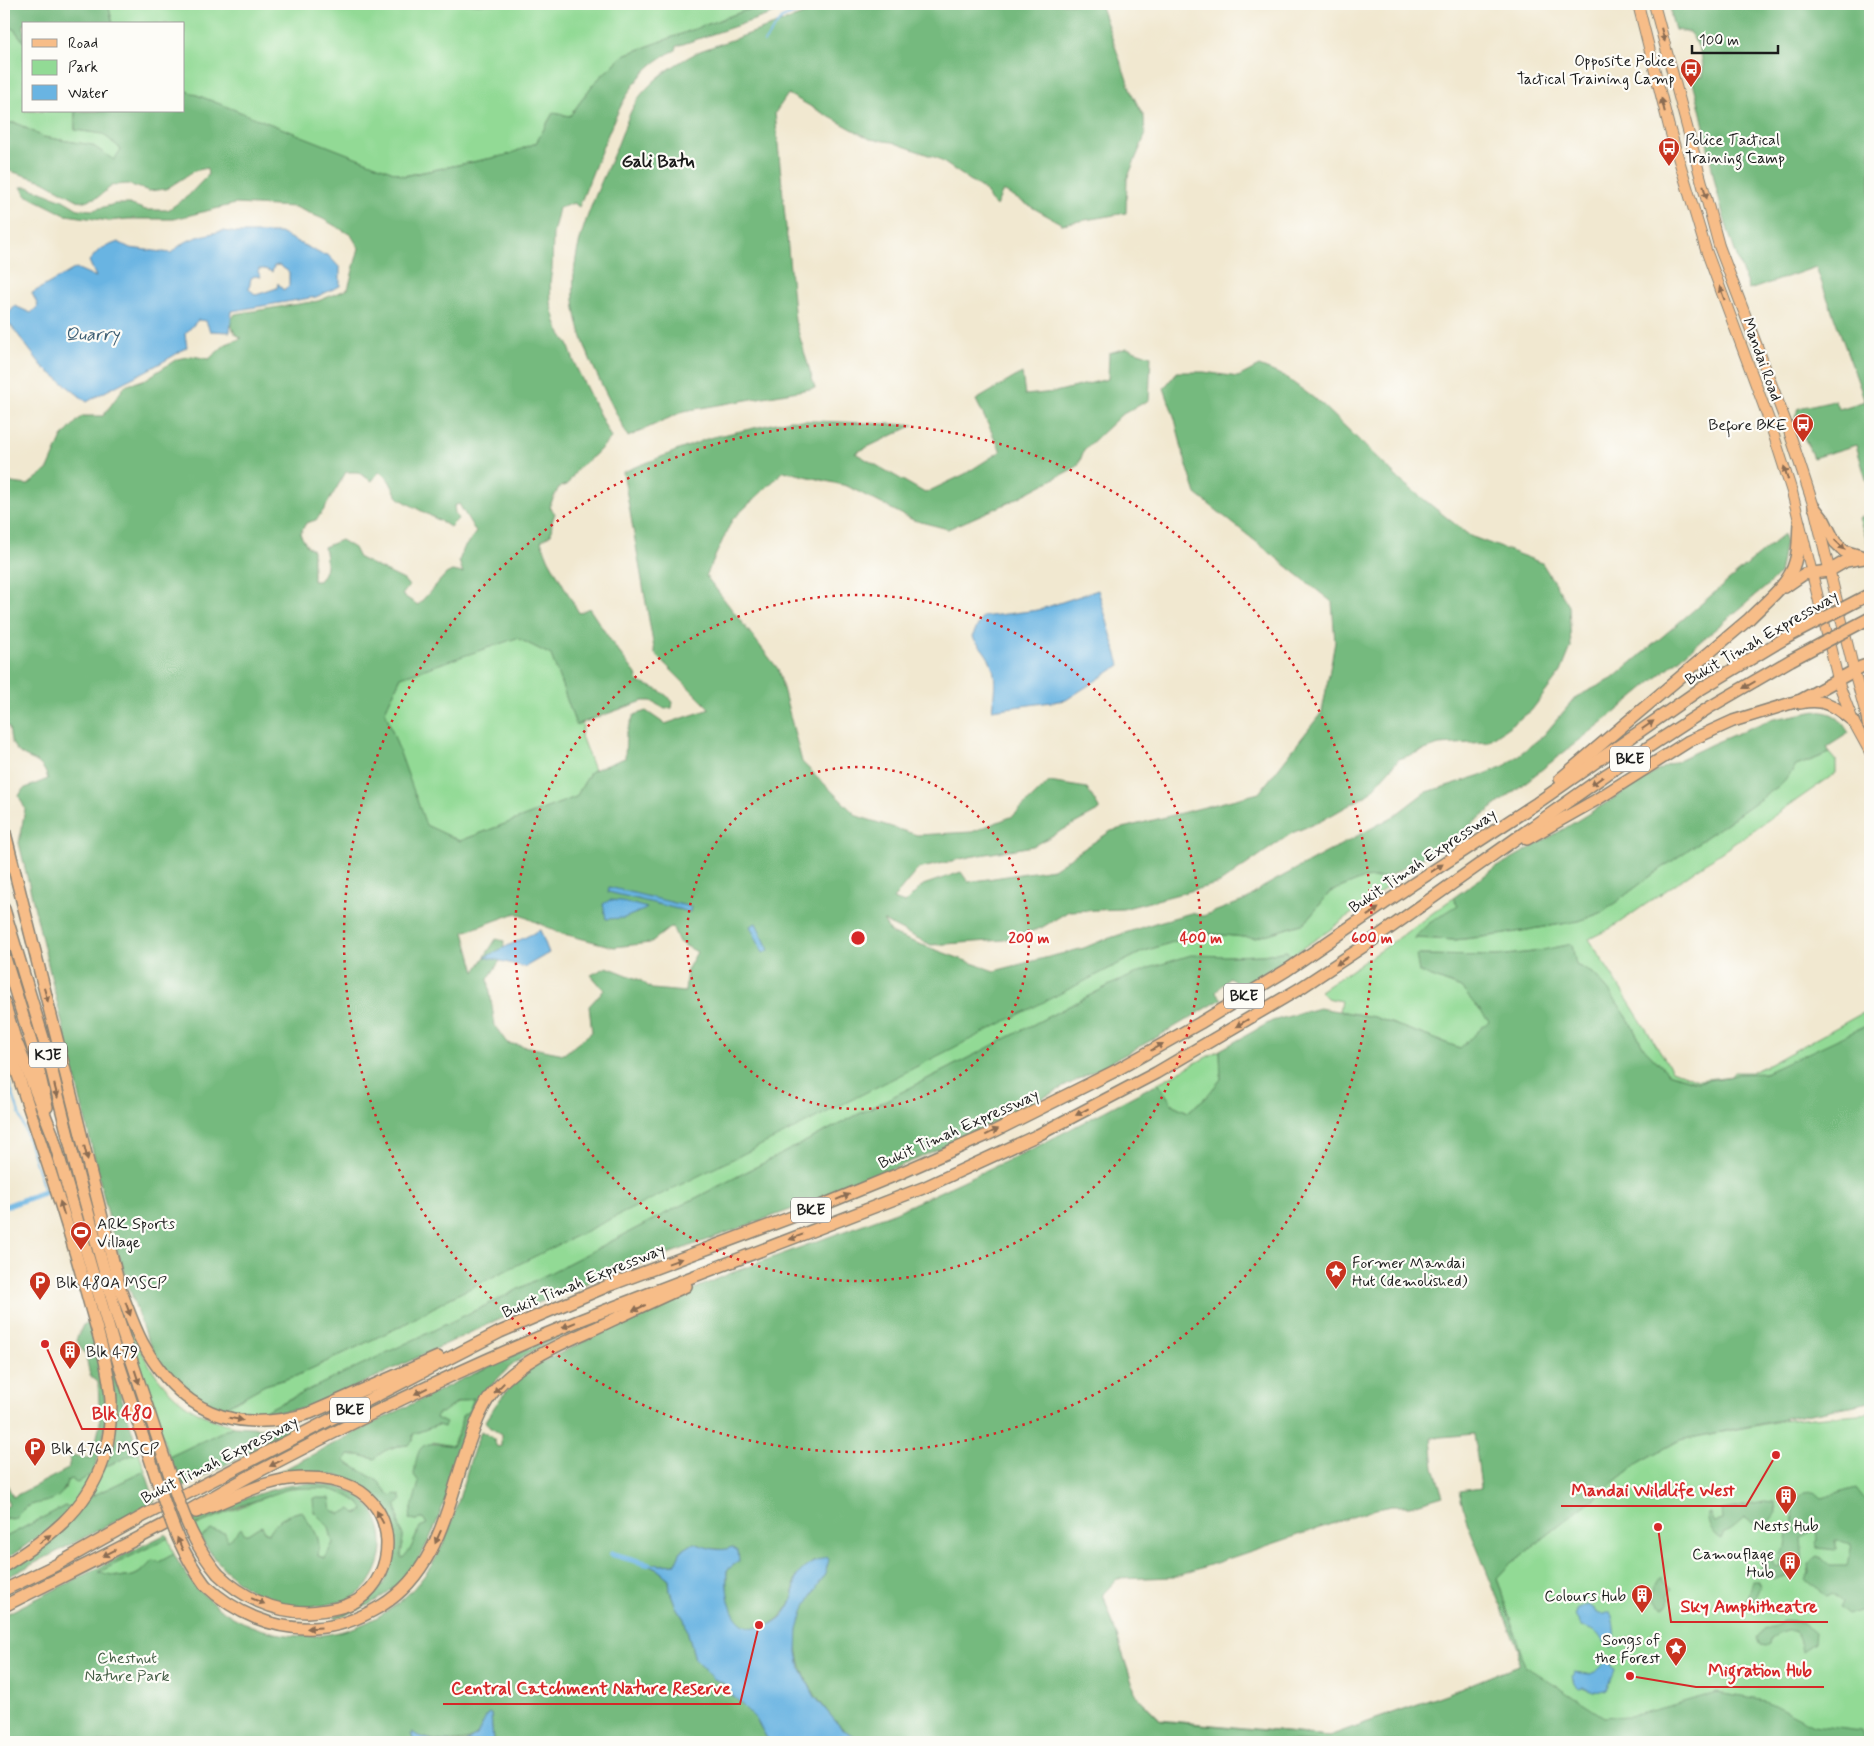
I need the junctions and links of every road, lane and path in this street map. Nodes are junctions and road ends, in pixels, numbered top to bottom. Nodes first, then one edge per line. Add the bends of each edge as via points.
1 (1638, 4) edge
2 (1654, 4) edge
3 (1682, 112) junction
4 (1669, 127) junction
5 (1691, 140) junction
6 (1677, 152) junction
7 (1787, 426) junction
8 (1781, 454) junction
9 (1814, 507) junction
10 (1799, 523) junction
11 (1868, 557) edge
12 (1829, 571) junction
13 (1810, 572) junction
14 (1775, 593) junction
15 (1870, 594) edge
16 (1870, 618) edge
17 (1870, 664) edge
18 (1854, 671) junction
19 (1870, 679) edge
20 (1838, 681) junction
21 (1779, 707) junction
22 (1853, 722) junction
23 (1869, 727) edge
24 (1870, 752) edge
25 (1537, 803) junction
26 (4, 829) edge
27 (4, 856) edge
28 (1476, 868) junction
29 (4, 909) edge
30 (4, 955) edge
31 (37, 962) junction
32 (4, 1002) edge
33 (4, 1034) edge
34 (18, 1046) junction
35 (52, 1133) junction
36 (50, 1167) junction
37 (713, 1270) junction
38 (500, 1332) junction
39 (168, 1522) junction
40 (4, 1566) edge
41 (4, 1590) edge
42 (4, 1606) edge

4 -> 1 main road, Mandai Road
2 -> 3 main road, Mandai Road
3 - 4 main road via 1680,130
3 - 5 main road, Mandai Road
4 - 6 main road, Mandai Road
5 - 6 main road via 1679,139
5 -> 7 main road, Mandai Road via 1719,246
8 -> 6 main road, Mandai Road via 1706,250
7 - 8 main road via 1780,432
7 - 9 main road, Mandai Road
10 -> 8 main road, Mandai Road
9 -> 11 highway via 1844,551
9 - 12 main road, Mandai Road
10 - 13 main road, Mandai Road
10 - 14 highway via 1794,567
11 - 12 highway via 1846,561
12 - 13 highway
12 - 18 main road, Mandai Road
13 - 14 highway
13 - 20 main road, Mandai Road
14 - 25 highway via 1749,619 1543,793
25 -> 15 highway, Bukit Timah Expressway / BKE, bridge via 1699,690 1784,638
16 -> 28 highway, Bukit Timah Expressway / BKE, bridge via 1710,707 1607,774
17 - 18 highway
18 - 20 highway
18 - 23 main road, Mandai Road
19 - 23 highway via 1865,700
20 - 21 highway
20 - 22 main road, Mandai Road
21 - 22 highway via 1810,701 1827,703
21 - 28 highway via 1733,721 1689,741 1596,800
22 - 24 main road, Mandai Road
38 -> 25 highway, Bukit Timah Expressway / BKE via 610,1285 896,1175 987,1135 1115,1071 1288,970
26 - 31 highway
27 - 31 highway
28 -> 37 highway, Bukit Timah Expressway / BKE via 1299,989 1125,1090 1038,1135 923,1188
29 -> 39 highway, KJE, bridge via 47,1051 116,1313 182,1512 194,1539 206,1560 218,1574 249,1597 281,1609 318,1611 339,1608 357,1600 372,1587 382,1570 388,1539 373,1503 353,1487 332,1480 309,1478 287,1479 258,1487
30 - 35 highway, KJE via 35,1055
31 -> 38 highway via 120,1289 141,1341 156,1366 198,1407 227,1418 264,1422 296,1417
32 - 34 highway
33 - 36 highway
34 - 35 highway
34 - 36 highway
37 -> 35 highway, KJE, bridge via 699,1281 564,1343 516,1370 495,1391 478,1419 428,1559 414,1578 386,1603 362,1616 325,1627 272,1624 227,1604 205,1585 186,1558 120,1367
40 -> 36 highway via 48,1537 78,1506 87,1495 103,1461 108,1441 111,1400 108,1382
37 -> 39 highway, Bukit Timah Expressway / BKE via 533,1339 449,1377 363,1418
38 - 41 highway, Bukit Timah Expressway / BKE
39 -> 42 highway, Bukit Timah Expressway / BKE

